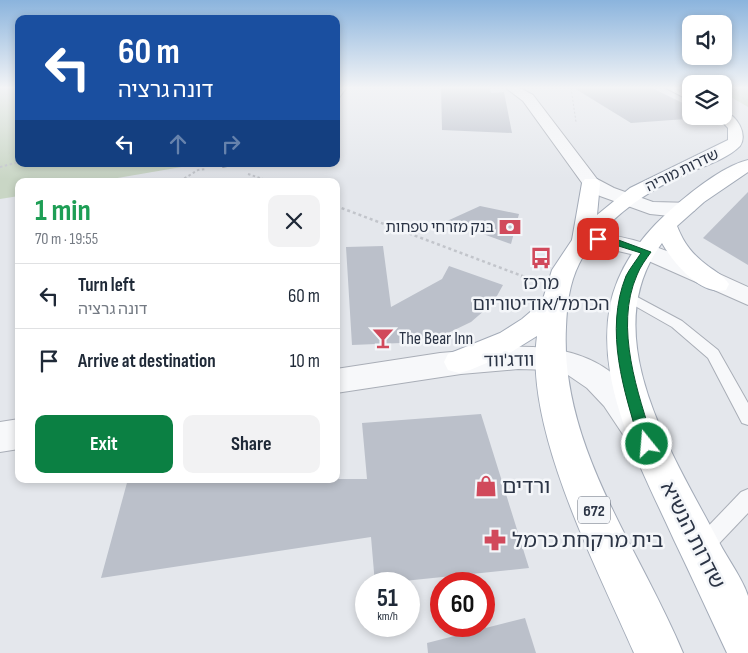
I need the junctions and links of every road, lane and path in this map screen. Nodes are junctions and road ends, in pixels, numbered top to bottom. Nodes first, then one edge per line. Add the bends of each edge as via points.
1 (543, 118) edge
2 (732, 122) edge
3 (15, 163) edge
4 (748, 165) edge
5 (0, 167) edge
6 (214, 167) edge
7 (185, 178) edge
8 (591, 183) junction
9 (626, 200) junction
10 (687, 206) junction
11 (340, 208) edge
12 (667, 226) junction
13 (584, 240) junction
14 (646, 252) junction
15 (538, 282) dead end
16 (717, 284) junction
17 (626, 295) junction
18 (748, 297) edge
19 (553, 306) junction
20 (550, 360) junction
21 (459, 362) junction
22 (340, 379) edge
23 (748, 418) edge
24 (15, 435) edge
25 (0, 437) edge
26 (647, 444) junction
27 (748, 500) edge
28 (700, 550) junction
29 (748, 645) edge
30 (659, 653) edge

1 - 8 street
2 - 9 main road, שדרות מוריה / 672 via 738,138 734,143 659,179
3 - 5 path
4 - 10 main road, שדרות מוריה via 712,186
6 - 7 path via 198,170
8 - 9 street
8 - 13 main road
9 - 10 street via 660,210
9 - 13 main road, 672
10 - 12 main road, שדרות מוריה
11 - 15 path
12 - 14 main road, שדרות מוריה
12 - 16 main road via 672,243 683,257
13 - 14 street via 610,240
13 - 19 main road, 672 via 568,263
14 - 16 street
14 - 17 main road, שדרות הנשיא via 632,275
16 - 18 street
17 - 23 lane via 677,324 713,354
17 - 26 main road, שדרות הנשיא via 622,325 627,374
19 - 20 main road, 672
19 - 21 main road via 534,324 499,347
20 - 21 street, וודג'ווד via 525,358
20 - 26 street, וודג'ווד via 567,362 602,384 618,398
20 - 30 main road, 672 via 568,446 589,500
21 - 22 street, וודג'ווד
24 - 25 street
26 - 28 main road, שדרות הנשיא
27 - 28 lane
28 - 29 main road, שדרות הנשיא

